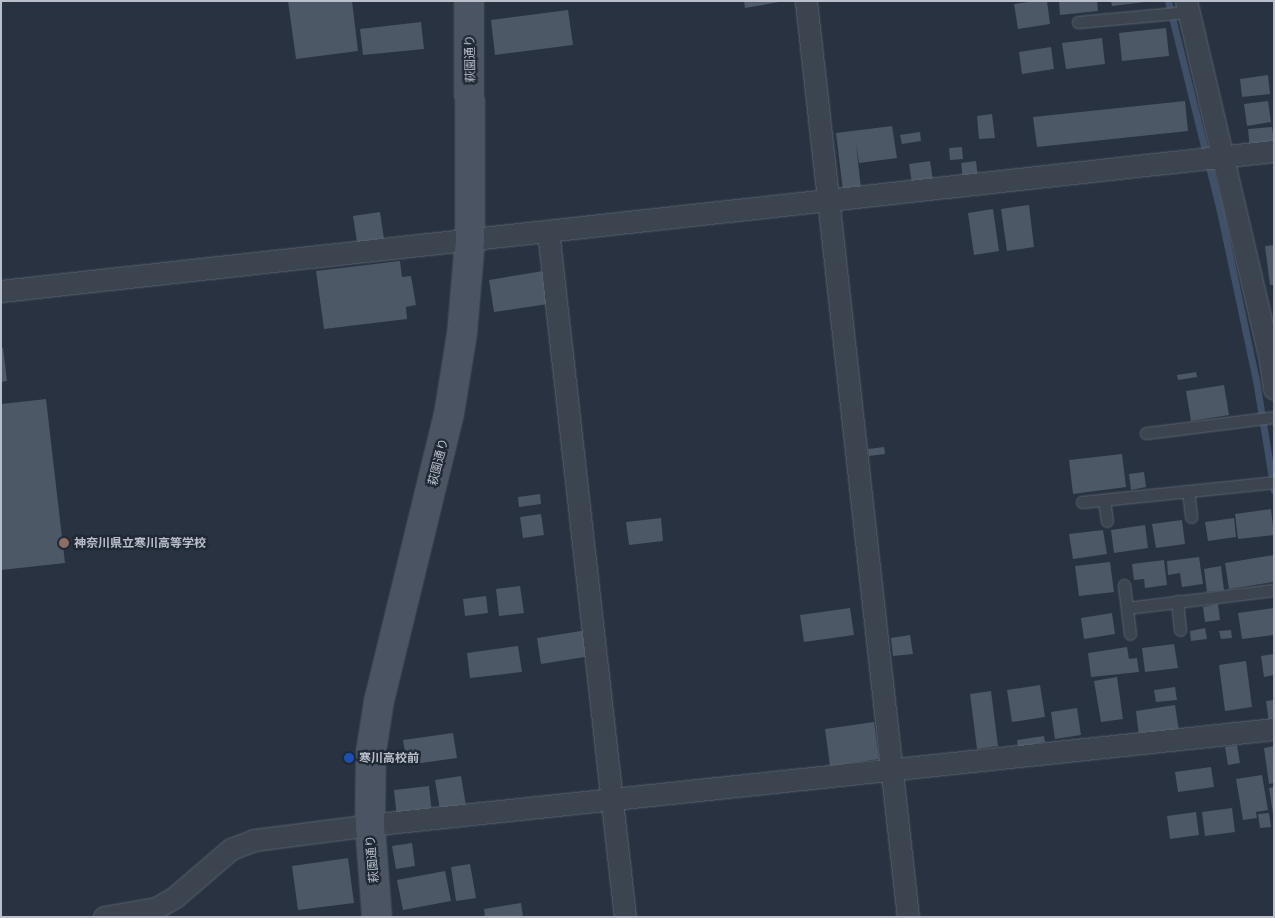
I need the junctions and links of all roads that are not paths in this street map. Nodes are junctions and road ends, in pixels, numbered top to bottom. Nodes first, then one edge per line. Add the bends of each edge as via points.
1 (469, 1) edge
2 (806, 1) edge
3 (1187, 6) edge
4 (1078, 22) dead end
5 (1274, 151) edge
6 (1223, 156) junction
7 (829, 201) junction
8 (548, 231) junction
9 (470, 240) junction
10 (1, 291) edge
11 (1274, 388) edge
12 (1274, 417) edge
13 (1146, 433) dead end
14 (1274, 482) edge
15 (1188, 491) junction
16 (1104, 500) junction
17 (1082, 502) dead end
18 (1191, 517) dead end
19 (1107, 521) dead end
20 (1124, 585) dead end
21 (1274, 590) edge
22 (1177, 602) junction
23 (1127, 608) junction
24 (1180, 630) dead end
25 (1130, 634) dead end
26 (1274, 729) edge
27 (892, 770) junction
28 (613, 800) junction
29 (370, 825) junction
30 (104, 917) edge
31 (377, 917) edge
32 (625, 917) edge
33 (908, 917) edge

1 - 9 street, 萩園通り
2 - 7 street
3 - 4 lane
3 - 6 street
5 - 6 street
6 - 7 street
6 - 11 street
7 - 8 street
7 - 27 street
8 - 9 street
8 - 28 street
9 - 10 street
9 - 29 street, 萩園通り via 462,334 449,414 382,692 371,752
12 - 13 lane
14 - 15 lane
15 - 16 lane
15 - 18 lane
16 - 17 lane
16 - 19 lane
20 - 23 lane
21 - 22 lane
22 - 23 lane
22 - 24 lane
23 - 25 lane
26 - 27 street
27 - 28 street
27 - 33 street
28 - 29 street
28 - 32 street
29 - 30 street via 254,840 231,849 175,898 156,908
29 - 31 street, 萩園通り

